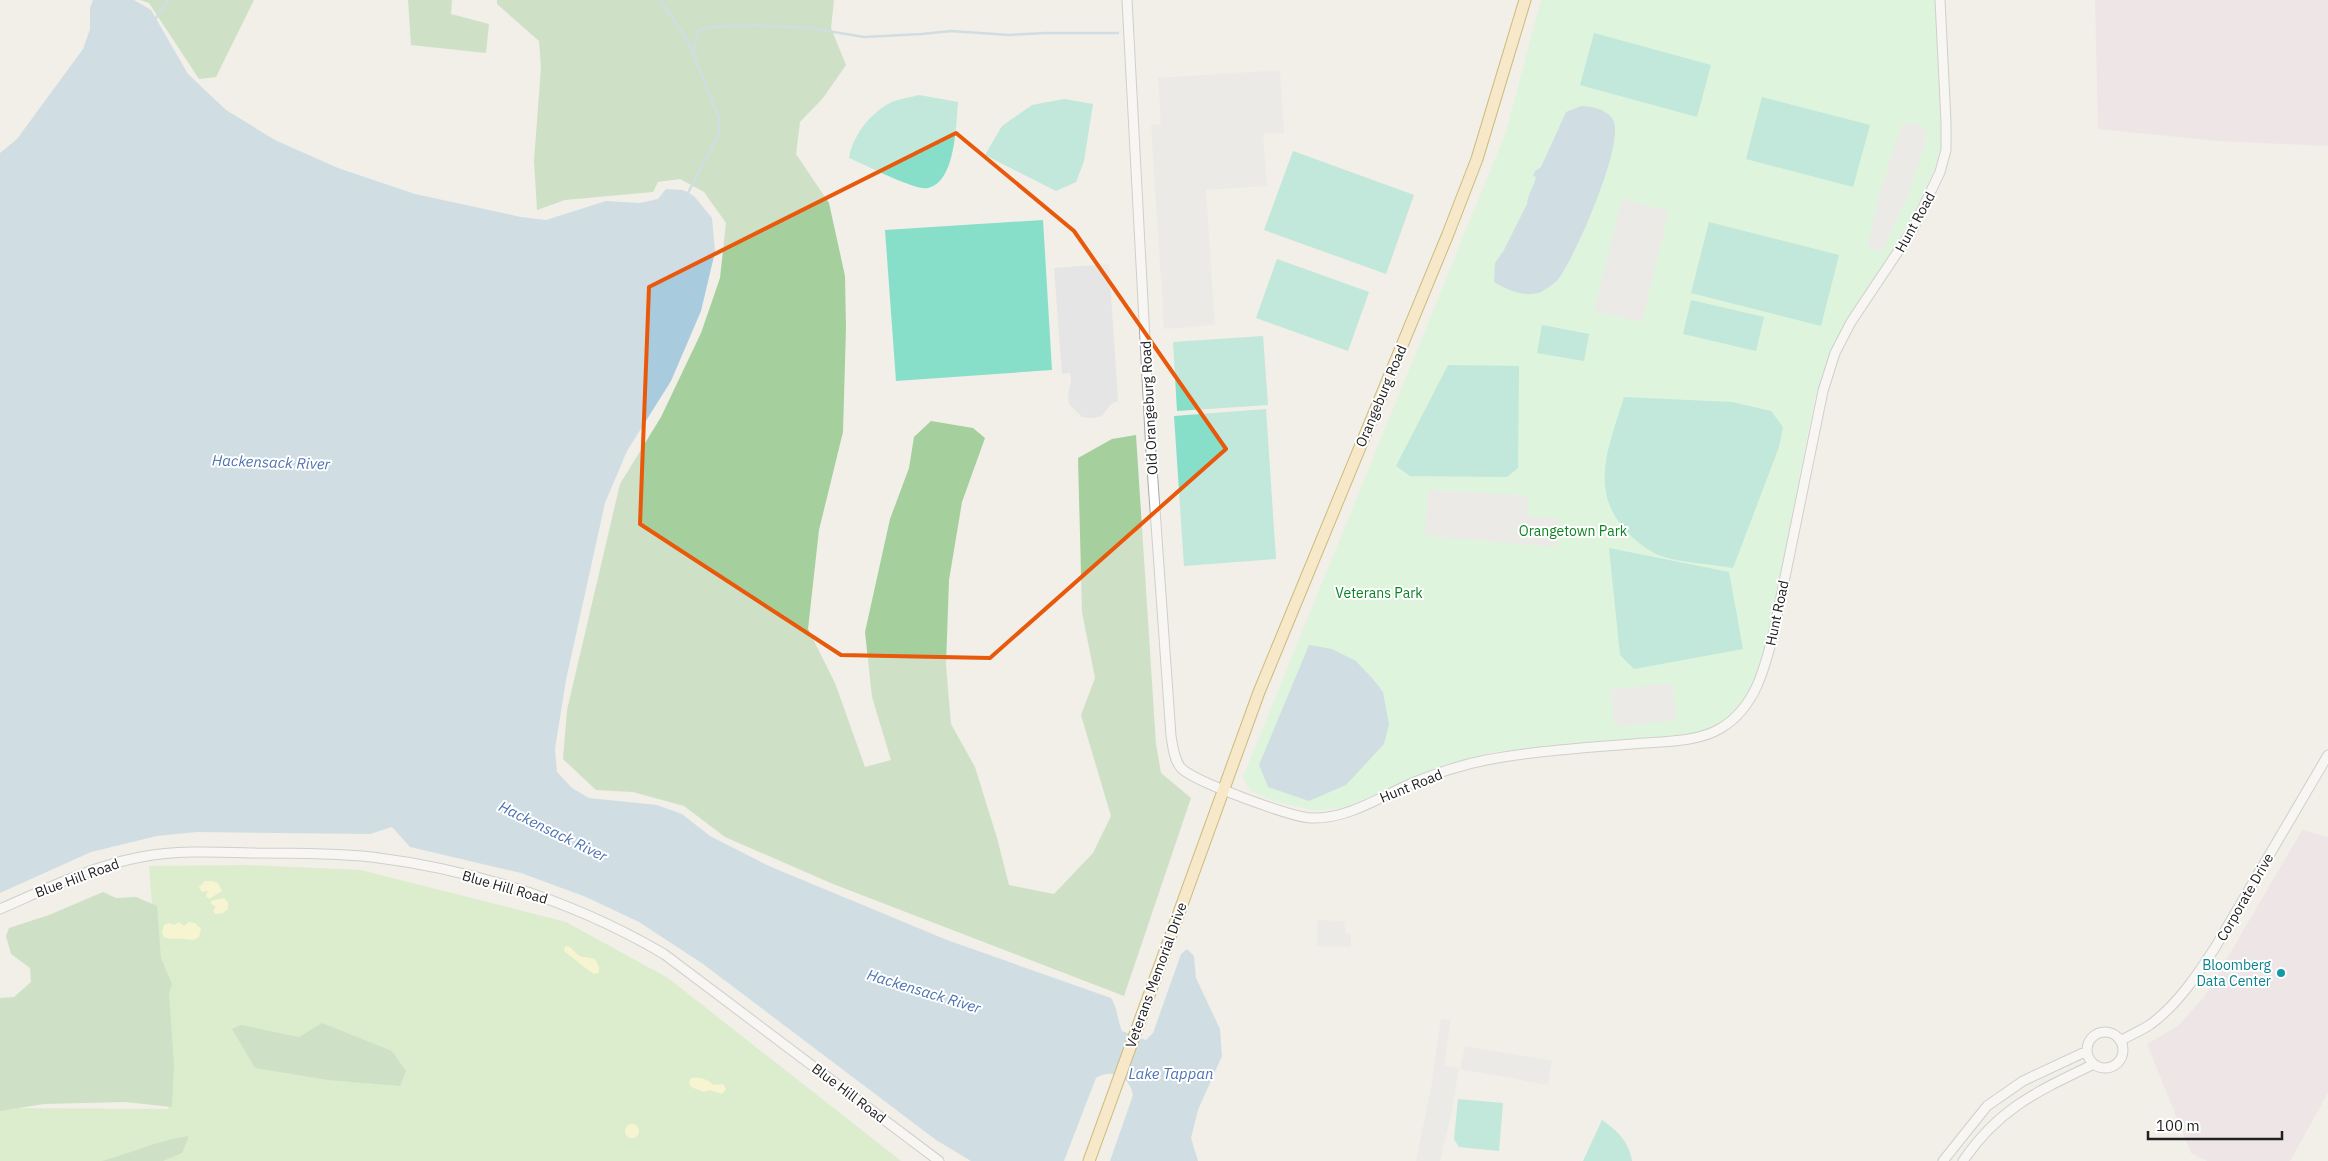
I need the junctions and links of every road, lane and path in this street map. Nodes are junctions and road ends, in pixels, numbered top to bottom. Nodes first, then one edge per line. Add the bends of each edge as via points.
1 (1127, 0) edge
2 (1526, 0) edge
3 (1940, 0) edge
4 (2328, 755) edge
5 (1223, 788) junction
6 (0, 909) edge
7 (2120, 1041) junction
8 (2087, 1051) junction
9 (2094, 1064) junction
10 (2041, 1073) junction
11 (2047, 1087) junction
12 (1985, 1108) junction
13 (1996, 1120) junction
14 (939, 1161) edge
15 (1089, 1161) edge
16 (1943, 1161) edge
17 (1963, 1161) edge

1 - 5 street, Old Orangeburg Road via 1151,444 1171,736 1180,767
2 - 5 main road, Orangeburg Road via 1499,92 1461,201 1262,683
3 - 5 street, Hunt Road via 1946,150 1940,172 1913,229 1851,322 1835,353 1823,392 1765,668 1754,693 1739,714 1721,728 1678,740 1486,760 1443,772 1354,810 1326,818 1292,814
4 - 7 street, Corporate Drive via 2199,972 2155,1021
5 - 15 main road, Veterans Memorial Drive
6 - 14 street, Blue Hill Road via 103,866 142,856 186,853 371,857 493,881 585,912 664,954
7 - 8 street via 2113,1034 2101,1033 2091,1039
7 - 9 street via 2122,1055 2115,1065 2104,1068
8 - 9 street
8 - 10 street
9 - 11 street
10 - 11 street
10 - 12 street via 2023,1081
11 - 13 street
12 - 13 street
12 - 16 street
13 - 17 street

